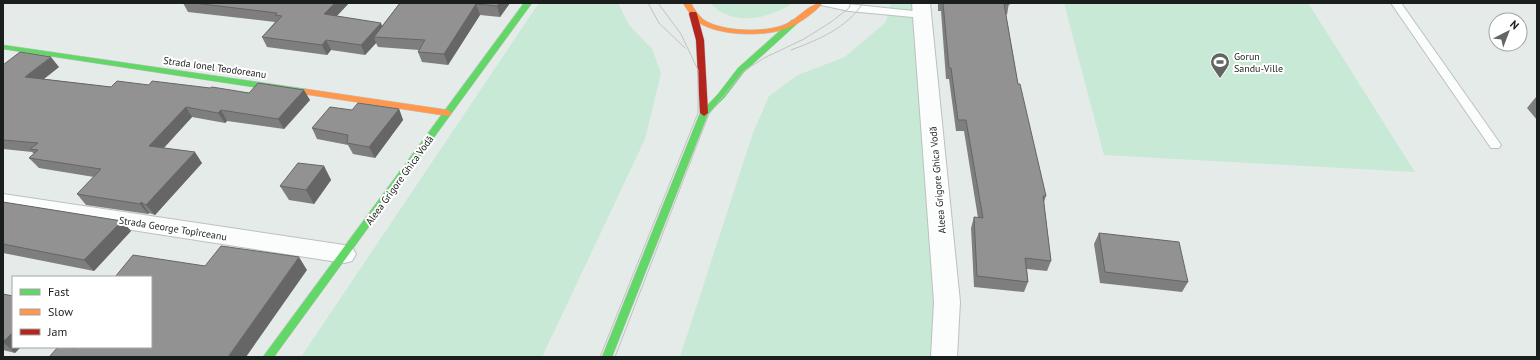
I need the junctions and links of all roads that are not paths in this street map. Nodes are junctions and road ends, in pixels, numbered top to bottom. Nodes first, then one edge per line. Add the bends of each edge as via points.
1 (528, 3) edge
2 (819, 3) edge
3 (824, 3) edge
4 (1396, 3) edge
5 (687, 6) edge
6 (922, 9) edge
7 (795, 22) junction
8 (3, 47) edge
9 (448, 113) junction
10 (704, 113) junction
11 (1494, 145) dead end
12 (3, 202) edge
13 (344, 254) junction
14 (268, 357) edge
15 (607, 357) edge
16 (944, 357) edge

1 - 9 street, Aleea Grigore Ghica Vodă
2 - 7 street
3 - 6 lane via 849,8
4 - 11 lane
5 - 7 street via 706,24 741,32 777,30
5 - 10 street via 700,40
6 - 16 street, Aleea Grigore Ghica Vodă via 947,302
7 - 10 street via 741,70
8 - 9 street, Strada Ionel Teodoreanu
9 - 13 street, Aleea Grigore Ghica Vodă
10 - 15 street
12 - 13 street, Strada George Topîrceanu
13 - 14 street, Aleea Grigore Ghica Vodă

